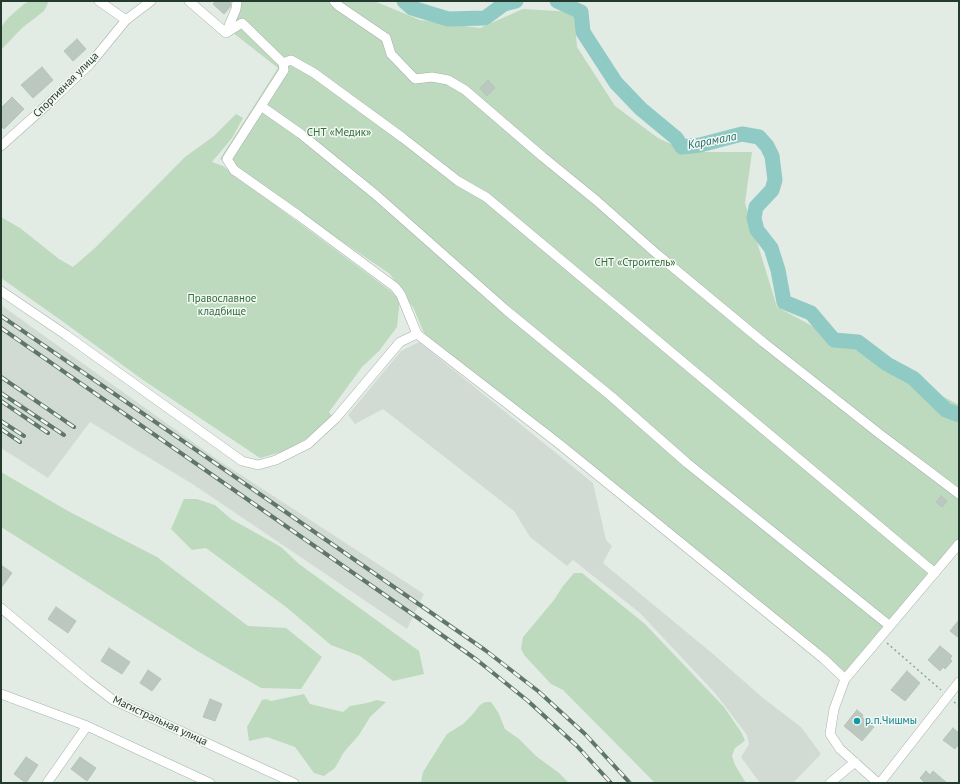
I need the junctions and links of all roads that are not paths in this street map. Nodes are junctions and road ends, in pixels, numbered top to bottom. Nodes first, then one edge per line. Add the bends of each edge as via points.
1 (100, 1) edge
2 (151, 1) edge
3 (188, 1) edge
4 (238, 1) edge
5 (334, 1) edge
6 (126, 20) junction
7 (226, 33) junction
8 (283, 63) junction
9 (261, 106) junction
10 (1, 146) edge
11 (1, 292) edge
12 (417, 334) junction
13 (959, 494) edge
14 (959, 544) edge
15 (935, 573) junction
16 (1, 608) edge
17 (890, 626) junction
18 (845, 679) junction
19 (959, 682) edge
20 (1, 694) edge
21 (87, 726) junction
22 (854, 762) junction
23 (47, 783) edge
24 (209, 783) edge
25 (294, 783) edge
26 (830, 783) edge
27 (879, 783) edge

1 - 6 street
2 - 6 street, Спортивная улица
3 - 7 street
4 - 7 street
5 - 13 street via 386,38 391,54 415,79 432,77 448,80 465,90 757,337
6 - 10 street, Спортивная улица via 90,64
7 - 8 street via 242,23
8 - 9 street via 284,70
8 - 15 street via 291,60 314,73 458,181 486,197
9 - 12 street via 226,159 234,170 395,287 401,295
9 - 17 street via 319,148 687,463
11 - 12 street via 66,335 242,461 258,465 276,460 308,444 336,418 400,342
12 - 18 street via 558,443 824,659
14 - 15 street
15 - 17 street
16 - 25 street, Магистральная улица via 113,700
17 - 18 street
18 - 22 street via 834,709 830,734 840,749
19 - 27 street
20 - 21 street
21 - 23 street
21 - 24 street
22 - 26 street
22 - 27 street

